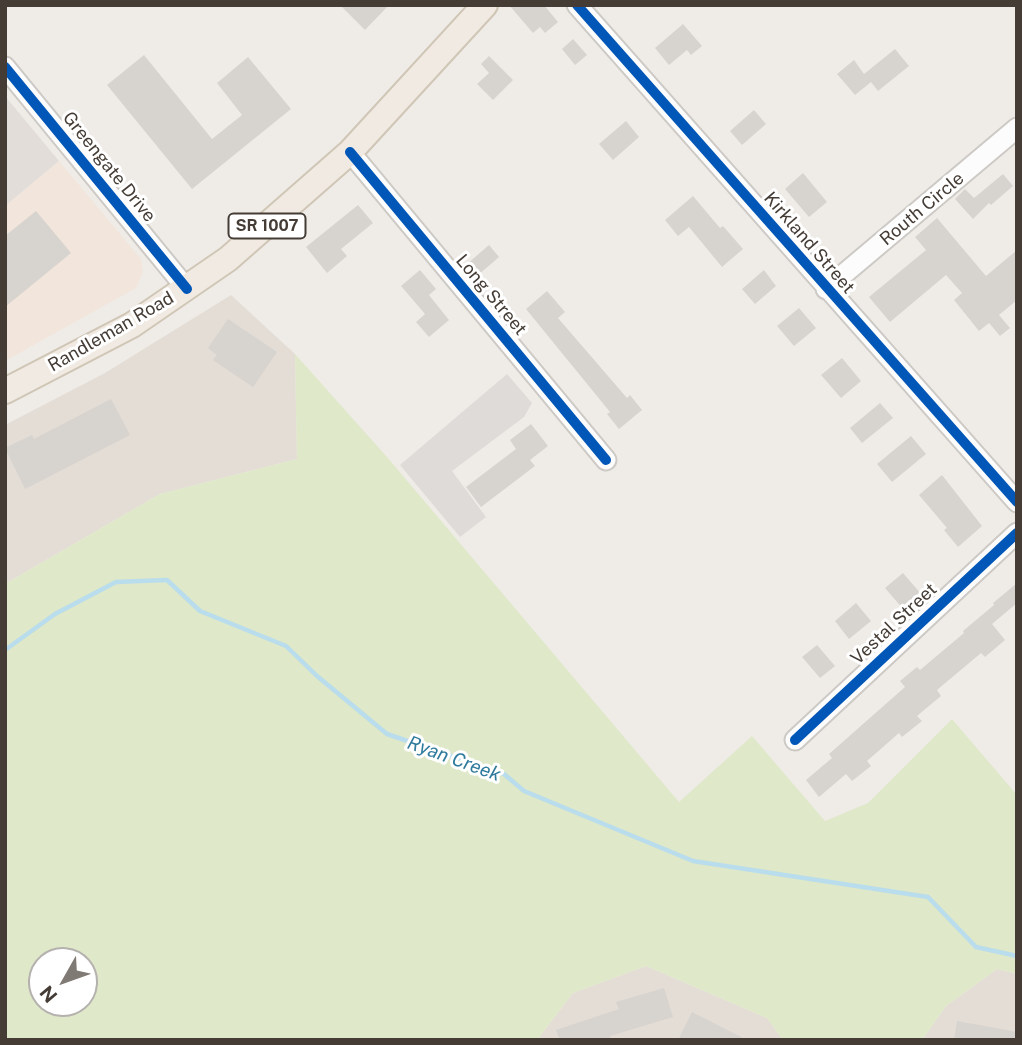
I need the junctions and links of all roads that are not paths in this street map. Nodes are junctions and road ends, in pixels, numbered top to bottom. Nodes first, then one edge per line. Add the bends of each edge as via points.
1 (485, 5) edge
2 (577, 5) edge
3 (5, 67) edge
4 (1017, 128) edge
5 (350, 152) junction
6 (187, 289) junction
7 (826, 289) junction
8 (5, 391) edge
9 (606, 460) dead end
10 (1017, 502) edge
11 (1017, 533) edge
12 (795, 740) dead end

1 - 5 main road, Randleman Road / SR 1007
2 - 7 street, Kirkland Street
3 - 6 street, Greengate Drive
4 - 7 street, Routh Circle
5 - 6 main road, Randleman Road / SR 1007
5 - 9 street, Long Street
6 - 8 main road, Randleman Road / SR 1007 via 132,325
7 - 10 street, Kirkland Street
11 - 12 street, Vestal Street

